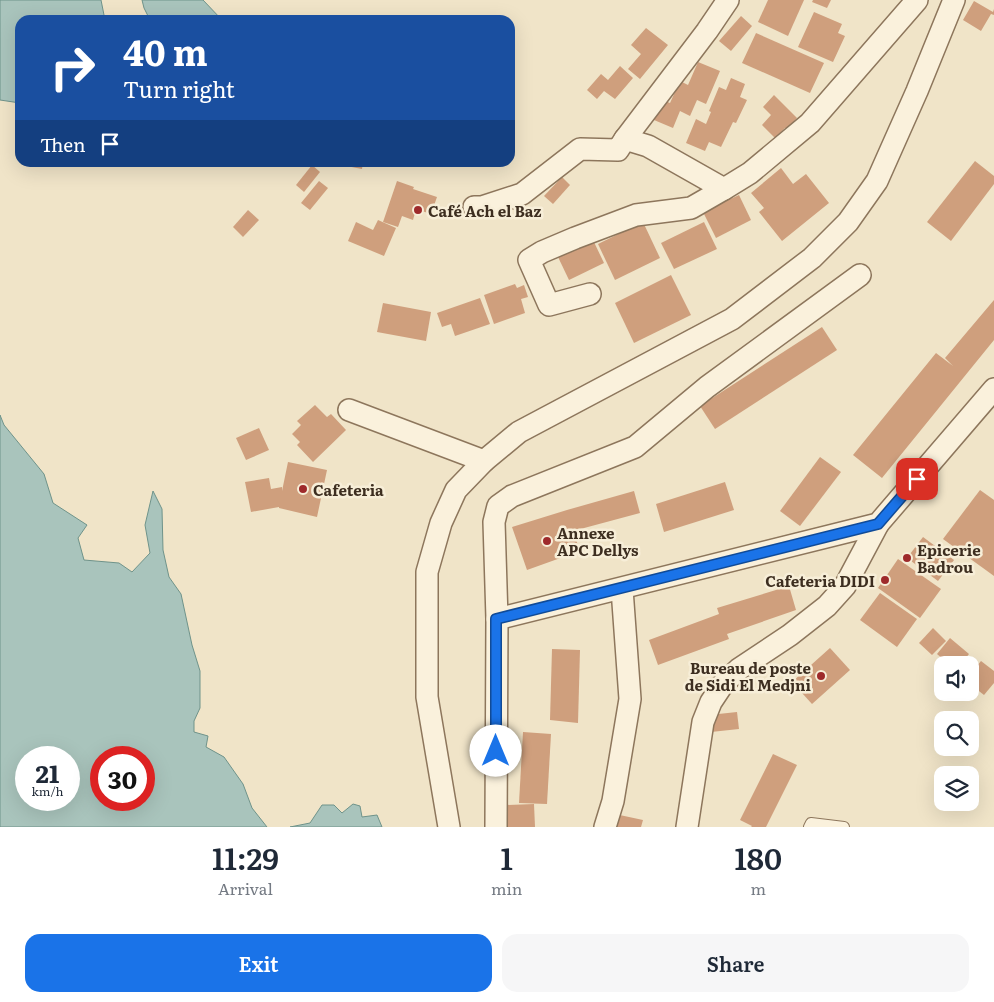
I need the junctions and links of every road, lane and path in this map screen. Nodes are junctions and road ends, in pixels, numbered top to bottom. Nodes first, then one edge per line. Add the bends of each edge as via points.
1 (728, 0) edge
2 (917, 0) edge
3 (954, 0) edge
4 (625, 139) junction
5 (724, 189) junction
6 (474, 207) dead end
7 (860, 275) dead end
8 (590, 294) dead end
9 (994, 388) edge
10 (350, 410) dead end
11 (484, 461) junction
12 (878, 524) junction
13 (622, 589) junction
14 (496, 619) junction
15 (449, 827) edge
16 (496, 827) edge
17 (605, 827) edge
18 (687, 827) edge
19 (809, 827) edge
20 (844, 827) edge

1 - 4 street
2 - 5 street via 810,123 750,173
3 - 11 street via 877,181 848,222 812,258 732,319 519,432
4 - 5 street via 648,146
4 - 6 street via 618,150 580,149 522,194
5 - 8 street via 691,208 636,215 529,260 549,305
7 - 14 street via 707,387 635,447 502,502 494,522
9 - 12 street
10 - 11 street
11 - 15 street via 456,490 441,524 427,572 426,697
12 - 13 street
12 - 18 street via 844,586 827,606 739,668 711,702 703,722
13 - 14 street
13 - 17 street via 630,699 613,801
14 - 16 street
19 - 20 lane via 811,823

